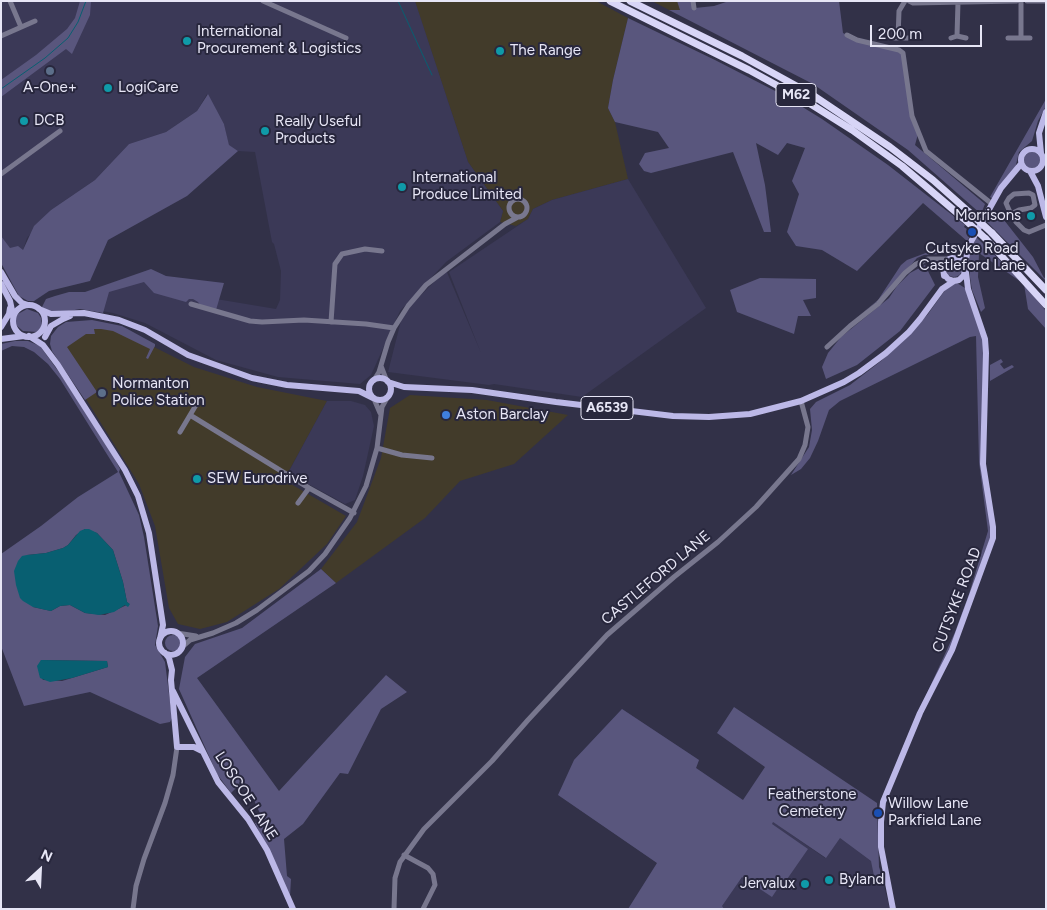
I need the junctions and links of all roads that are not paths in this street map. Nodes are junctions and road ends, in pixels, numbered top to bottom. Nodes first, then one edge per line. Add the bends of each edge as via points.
1 (10, 1) edge
2 (262, 1) edge
3 (610, 1) edge
4 (630, 1) edge
5 (693, 1) edge
6 (907, 1) edge
7 (1017, 1) edge
8 (1021, 1) edge
9 (1027, 1) edge
10 (1045, 1) edge
11 (958, 2) edge
12 (694, 8) dead end
13 (35, 21) dead end
14 (22, 27) junction
15 (1, 36) edge
16 (847, 36) dead end
17 (957, 36) junction
18 (346, 38) dead end
19 (910, 38) dead end
20 (951, 38) dead end
21 (966, 38) dead end
22 (1008, 38) dead end
23 (1021, 38) junction
24 (1030, 38) dead end
25 (1046, 112) edge
26 (60, 131) dead end
27 (1039, 133) junction
28 (1029, 149) junction
29 (1044, 156) edge
30 (1021, 164) junction
31 (1042, 167) edge
32 (1030, 171) junction
33 (1, 174) edge
34 (1009, 179) junction
35 (1038, 186) junction
36 (992, 204) junction
37 (509, 211) junction
38 (518, 217) junction
39 (1046, 217) edge
40 (1013, 218) junction
41 (505, 224) junction
42 (1046, 225) edge
43 (968, 247) junction
44 (382, 251) dead end
45 (951, 258) junction
46 (933, 259) junction
47 (965, 268) junction
48 (1, 272) edge
49 (943, 272) junction
50 (954, 281) junction
51 (1, 284) edge
52 (942, 289) junction
53 (968, 289) junction
54 (1046, 290) edge
55 (10, 301) junction
56 (191, 304) dead end
57 (28, 305) junction
58 (1046, 305) edge
59 (40, 309) junction
60 (79, 313) junction
61 (12, 315) junction
62 (331, 322) junction
63 (12, 323) junction
64 (46, 325) junction
65 (394, 328) junction
66 (1, 329) edge
67 (27, 336) junction
68 (46, 337) junction
69 (1, 339) edge
70 (827, 348) dead end
71 (49, 352) junction
72 (381, 366) junction
73 (387, 381) junction
74 (372, 382) junction
75 (413, 388) junction
76 (346, 390) junction
77 (389, 396) junction
78 (374, 399) junction
79 (199, 400) dead end
80 (801, 401) junction
81 (190, 415) junction
82 (380, 416) junction
83 (180, 432) dead end
84 (377, 448) junction
85 (432, 458) dead end
86 (309, 488) junction
87 (298, 503) dead end
88 (354, 512) junction
89 (162, 615) junction
90 (175, 633) junction
91 (199, 636) junction
92 (160, 639) junction
93 (182, 648) junction
94 (165, 653) junction
95 (172, 670) junction
96 (173, 692) junction
97 (176, 747) junction
98 (202, 752) junction
99 (404, 855) junction
100 (133, 909) edge
101 (293, 909) edge
102 (394, 909) edge
103 (423, 909) edge
104 (893, 909) edge

1 - 14 street
2 - 18 street
3 - 58 highway, M62, bridge via 749,70 816,107 863,138 902,166 986,239
4 - 54 highway, M62, bridge via 742,56 818,99 896,151 992,233
5 - 12 street
6 - 11 street
6 - 19 street via 900,12 896,38
7 - 11 street
8 - 23 street
9 - 10 street
11 - 17 street
13 - 14 street
14 - 15 street
16 - 36 street via 903,52 912,116 926,151
17 - 20 street
17 - 21 street
22 - 23 street
23 - 24 street
25 - 27 main road
26 - 33 street
27 - 28 main road
27 - 29 main road
28 - 29 main road
28 - 30 main road via 1022,155
29 - 31 main road
30 - 32 main road
30 - 34 main road, CUTSYKE ROAD
31 - 32 main road via 1035,172
31 - 35 main road
32 - 34 main road
32 - 35 main road
34 - 36 main road, CUTSYKE ROAD
35 - 39 main road
36 - 43 main road, CUTSYKE ROAD
37 - 38 street
37 - 38 street via 511,202 522,200 527,210
37 - 41 street
38 - 41 street
40 - 40 street via 1006,203 1009,198 1021,193 1033,195 1035,205 1015,212
40 - 42 street via 1029,232
41 - 65 street via 426,285
43 - 45 main road, CUTSYKE ROAD
43 - 47 main road, CUTSYKE ROAD
44 - 62 street via 365,249 342,254 335,264
45 - 46 street
45 - 47 main road via 960,259
45 - 49 main road via 944,264
46 - 49 street
46 - 70 street via 923,260 911,269 878,304
47 - 50 main road via 962,278
47 - 53 main road, CUTSYKE ROAD
48 - 57 main road via 15,296
49 - 50 main road
49 - 52 main road, A6539
50 - 52 main road, A6539
50 - 53 main road
51 - 55 main road
52 - 80 main road, A6539 via 920,319 886,353 844,382
53 - 104 main road, CUTSYKE ROAD via 985,339 983,464 993,538 952,650 920,713 883,802 881,848
55 - 61 main road
55 - 66 main road via 9,314
56 - 62 street via 250,321
57 - 59 main road
57 - 61 main road via 21,306
59 - 60 main road, A6539 via 51,314
59 - 64 main road
60 - 64 main road, A6539 via 59,316
60 - 68 main road via 51,326
60 - 76 main road, A6539 via 128,323 188,354 252,378 316,389
61 - 63 main road
62 - 65 street
63 - 66 main road
63 - 67 main road via 15,330
64 - 67 main road via 42,333
64 - 68 main road
65 - 72 street
67 - 69 main road
67 - 71 main road
68 - 71 main road
71 - 89 main road via 126,470 138,496 149,533
72 - 73 street
72 - 74 street
73 - 74 main road, A6539 via 382,378
73 - 75 main road, A6539
73 - 77 main road via 392,388
74 - 76 main road, A6539
74 - 78 main road via 369,391
75 - 77 main road, A6539 via 399,390
75 - 80 main road, A6539 via 472,390 709,418 750,414
76 - 78 main road, A6539 via 359,391
77 - 78 main road, A6539 via 383,400
77 - 82 street
78 - 82 street
79 - 81 street
80 - 99 street, CASTLEFORD LANE via 807,436 802,454 785,474 756,507 718,542 607,635 480,774 424,829
81 - 83 street
81 - 86 street
82 - 84 street
84 - 85 street
84 - 88 street
86 - 87 street
86 - 88 street
88 - 91 street via 325,554 304,575 236,623
89 - 90 main road
89 - 92 main road
90 - 91 street
90 - 92 main road via 167,632
90 - 93 main road via 182,638
91 - 93 street
92 - 94 main road
93 - 94 main road via 177,654
93 - 95 main road
94 - 95 main road
95 - 96 main road
96 - 97 main road
96 - 98 main road, LOSCOE LANE
97 - 98 main road, LOSCOE LANE via 194,747
97 - 100 street via 173,775 144,859
98 - 101 main road, LOSCOE LANE via 218,782 248,819 267,850
99 - 102 street, CASTLEFORD LANE via 395,878
99 - 103 street via 433,874 435,885

